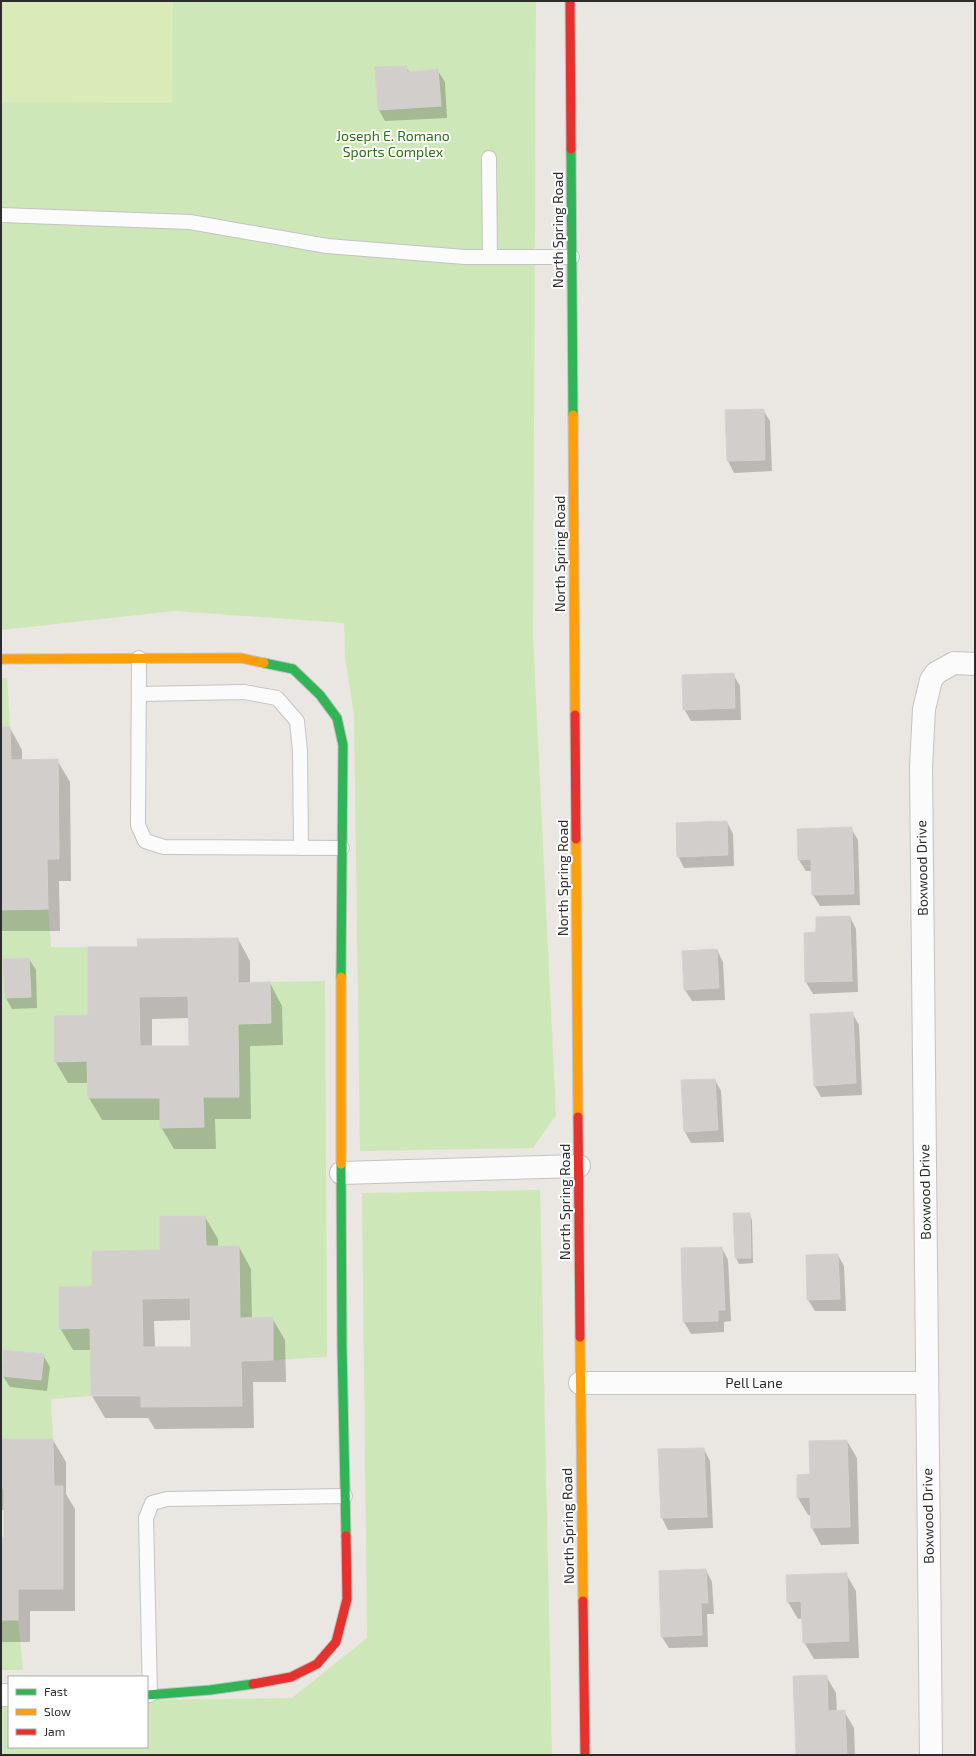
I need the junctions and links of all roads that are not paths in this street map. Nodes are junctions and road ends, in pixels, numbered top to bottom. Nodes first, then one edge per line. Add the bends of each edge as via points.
1 (570, 1) edge
2 (489, 158) dead end
3 (1, 215) edge
4 (490, 257) junction
5 (572, 257) junction
6 (139, 658) junction
7 (1, 659) edge
8 (975, 664) edge
9 (139, 694) junction
10 (302, 848) junction
11 (342, 848) junction
12 (579, 1166) junction
13 (341, 1173) junction
14 (580, 1383) junction
15 (927, 1383) junction
16 (345, 1496) junction
17 (148, 1676) edge
18 (148, 1695) edge
19 (585, 1755) edge
20 (931, 1755) edge

1 - 5 street, North Spring Road
2 - 4 lane
3 - 4 lane via 190,222 327,246
4 - 5 lane
5 - 12 street, North Spring Road
6 - 7 street
6 - 9 lane
6 - 11 street via 241,658 293,669 320,695 337,718 343,745
8 - 15 street, Boxwood Drive via 954,663 936,673 931,680 924,709 921,775
9 - 10 lane via 244,692 278,698 297,721
9 - 10 lane via 138,825 145,841 164,847
10 - 11 lane
11 - 13 street
12 - 13 street
12 - 14 street, North Spring Road
13 - 16 street
14 - 15 street, Pell Lane
14 - 19 street, North Spring Road
15 - 20 street, Boxwood Drive
16 - 17 lane via 167,1500 152,1503 146,1518
16 - 18 street via 347,1599 336,1642 317,1664 291,1677 263,1683

